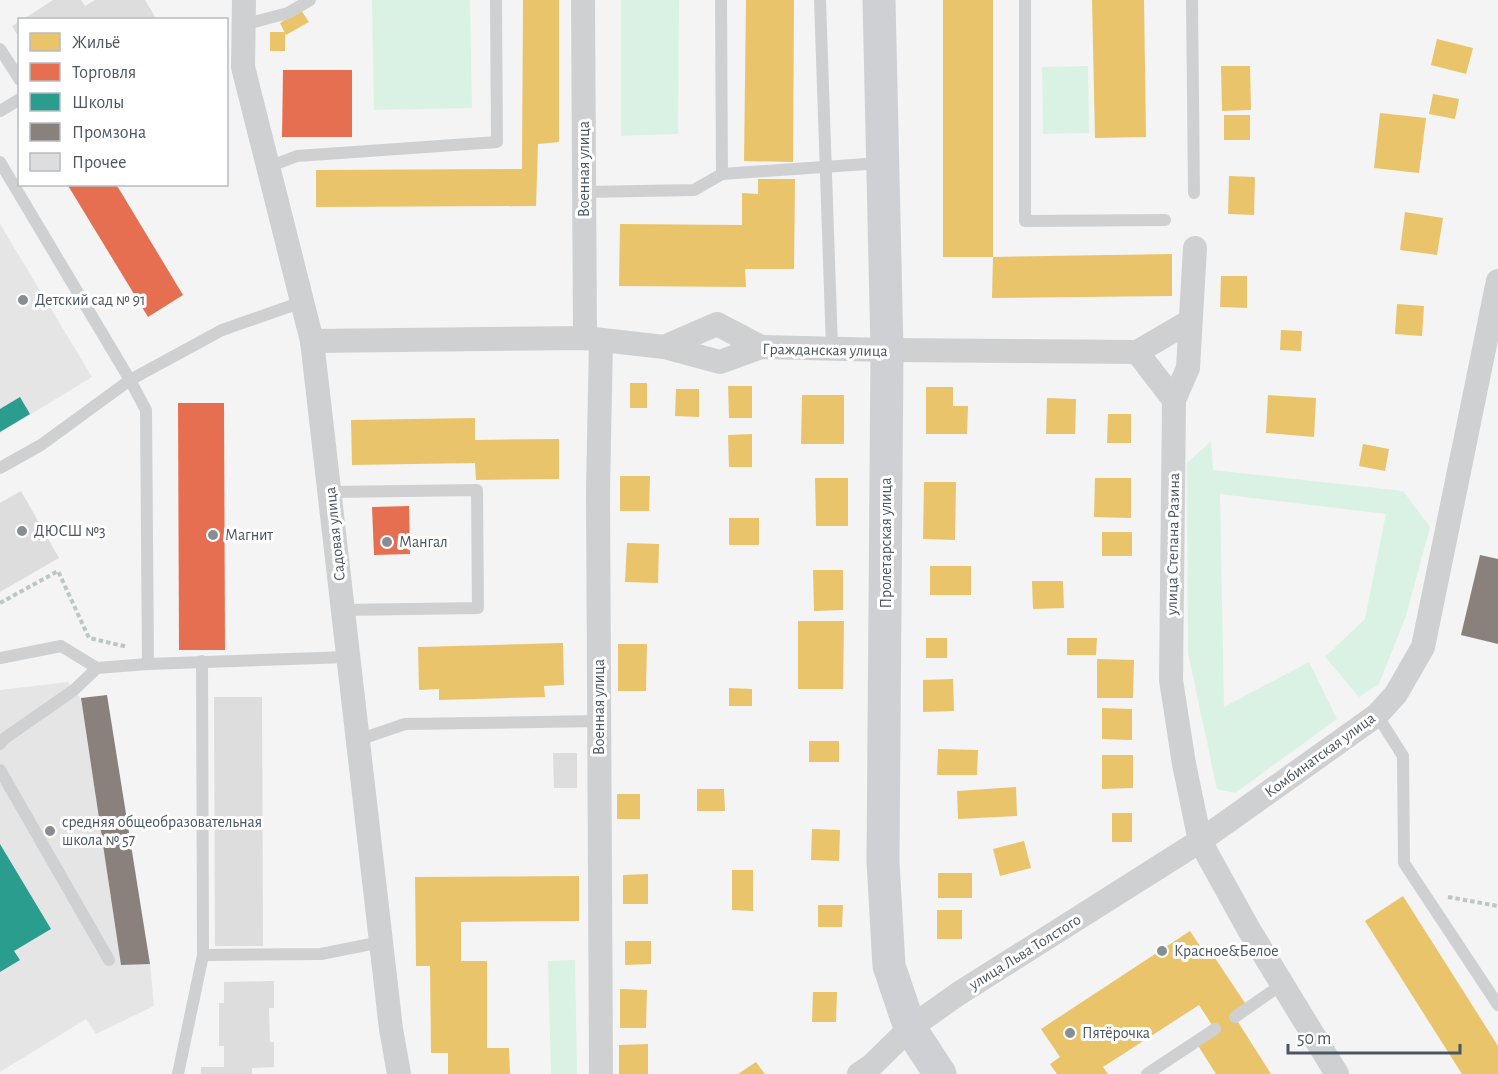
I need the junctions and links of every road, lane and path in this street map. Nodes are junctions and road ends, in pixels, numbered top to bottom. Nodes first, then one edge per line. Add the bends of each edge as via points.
1 (244, 0) edge
2 (310, 0) edge
3 (496, 0) edge
4 (583, 0) edge
5 (721, 0) edge
6 (820, 0) edge
7 (879, 0) edge
8 (1025, 0) edge
9 (1192, 0) edge
10 (243, 25) junction
11 (0, 49) edge
12 (235, 67) edge
13 (18, 77) edge
14 (18, 100) edge
15 (0, 111) edge
16 (0, 162) edge
17 (882, 163) junction
18 (268, 167) junction
19 (825, 167) junction
20 (722, 174) junction
21 (585, 192) junction
22 (1194, 193) dead end
23 (1165, 220) dead end
24 (1195, 248) dead end
25 (1498, 281) edge
26 (302, 302) junction
27 (1190, 321) junction
28 (593, 339) junction
29 (312, 341) junction
30 (664, 347) junction
31 (761, 347) junction
32 (832, 348) junction
33 (887, 351) junction
34 (1137, 351) junction
35 (130, 380) junction
36 (1174, 400) junction
37 (0, 468) edge
38 (331, 492) junction
39 (0, 603) edge
40 (344, 610) junction
41 (348, 657) junction
42 (0, 658) edge
43 (148, 658) junction
44 (202, 661) junction
45 (97, 668) junction
46 (1377, 715) junction
47 (599, 721) junction
48 (358, 740) junction
49 (0, 744) edge
50 (0, 770) edge
51 (1200, 841) junction
52 (1424, 893) junction
53 (1498, 906) edge
54 (381, 942) junction
55 (203, 955) junction
56 (110, 960) dead end
57 (1281, 985) junction
58 (1498, 1005) edge
59 (1234, 1017) dead end
60 (910, 1028) junction
61 (1215, 1029) dead end
62 (178, 1074) edge
63 (399, 1074) edge
64 (601, 1074) edge
65 (859, 1074) edge
66 (940, 1074) edge
67 (1147, 1074) edge
68 (1337, 1074) edge

1 - 10 street, Садовая улица
2 - 10 lane via 288,13
3 - 18 lane via 497,142 297,156
4 - 21 street, Военная улица
5 - 20 lane
6 - 19 lane
7 - 17 street, Пролетарская улица
8 - 23 lane via 1025,221
9 - 22 lane
10 - 12 street, Садовая улица
11 - 13 lane
12 - 18 street, Садовая улица
14 - 15 lane
16 - 35 lane
17 - 19 lane
17 - 33 street, Пролетарская улица
18 - 26 street, Садовая улица
19 - 20 lane
19 - 32 lane
20 - 21 lane via 694,190
21 - 28 street, Военная улица
24 - 27 street, улица Степана Разина
25 - 46 street, Комбинатская улица via 1423,647 1396,694
26 - 29 street, Садовая улица
26 - 35 lane via 222,330
27 - 34 street
27 - 36 street, улица Степана Разина via 1188,368
28 - 29 street, Гражданская улица
28 - 30 street, Гражданская улица
28 - 47 street, Военная улица
29 - 38 street, Садовая улица
30 - 31 street, Гражданская улица via 720,362
30 - 31 street via 717,324
31 - 32 street, Гражданская улица
32 - 33 street, Гражданская улица
33 - 34 street, Гражданская улица
33 - 60 street, Пролетарская улица via 883,862 889,966
34 - 36 street
35 - 37 lane via 41,445
35 - 43 lane via 146,410
36 - 51 street, улица Степана Разина via 1171,680
38 - 40 street, Садовая улица
38 - 40 lane via 477,490 478,608
39 - 43 path via 58,571 89,638
40 - 41 street, Садовая улица
41 - 44 lane
41 - 48 street, Садовая улица
42 - 45 lane via 61,646
43 - 44 lane
43 - 45 lane
44 - 55 lane
45 - 49 lane via 74,690
46 - 51 street, Комбинатская улица
46 - 52 lane via 1403,756 1404,863
47 - 48 lane via 405,724
47 - 64 street, Военная улица
48 - 54 street, Садовая улица
50 - 56 lane
51 - 57 street
51 - 60 street, улица Льва Толстого
52 - 53 path
52 - 58 lane
54 - 55 lane via 321,954
54 - 63 street, Садовая улица
55 - 62 lane
57 - 59 lane
57 - 68 street
60 - 65 street, улица Льва Толстого
60 - 66 street, Пролетарская улица
61 - 67 lane

